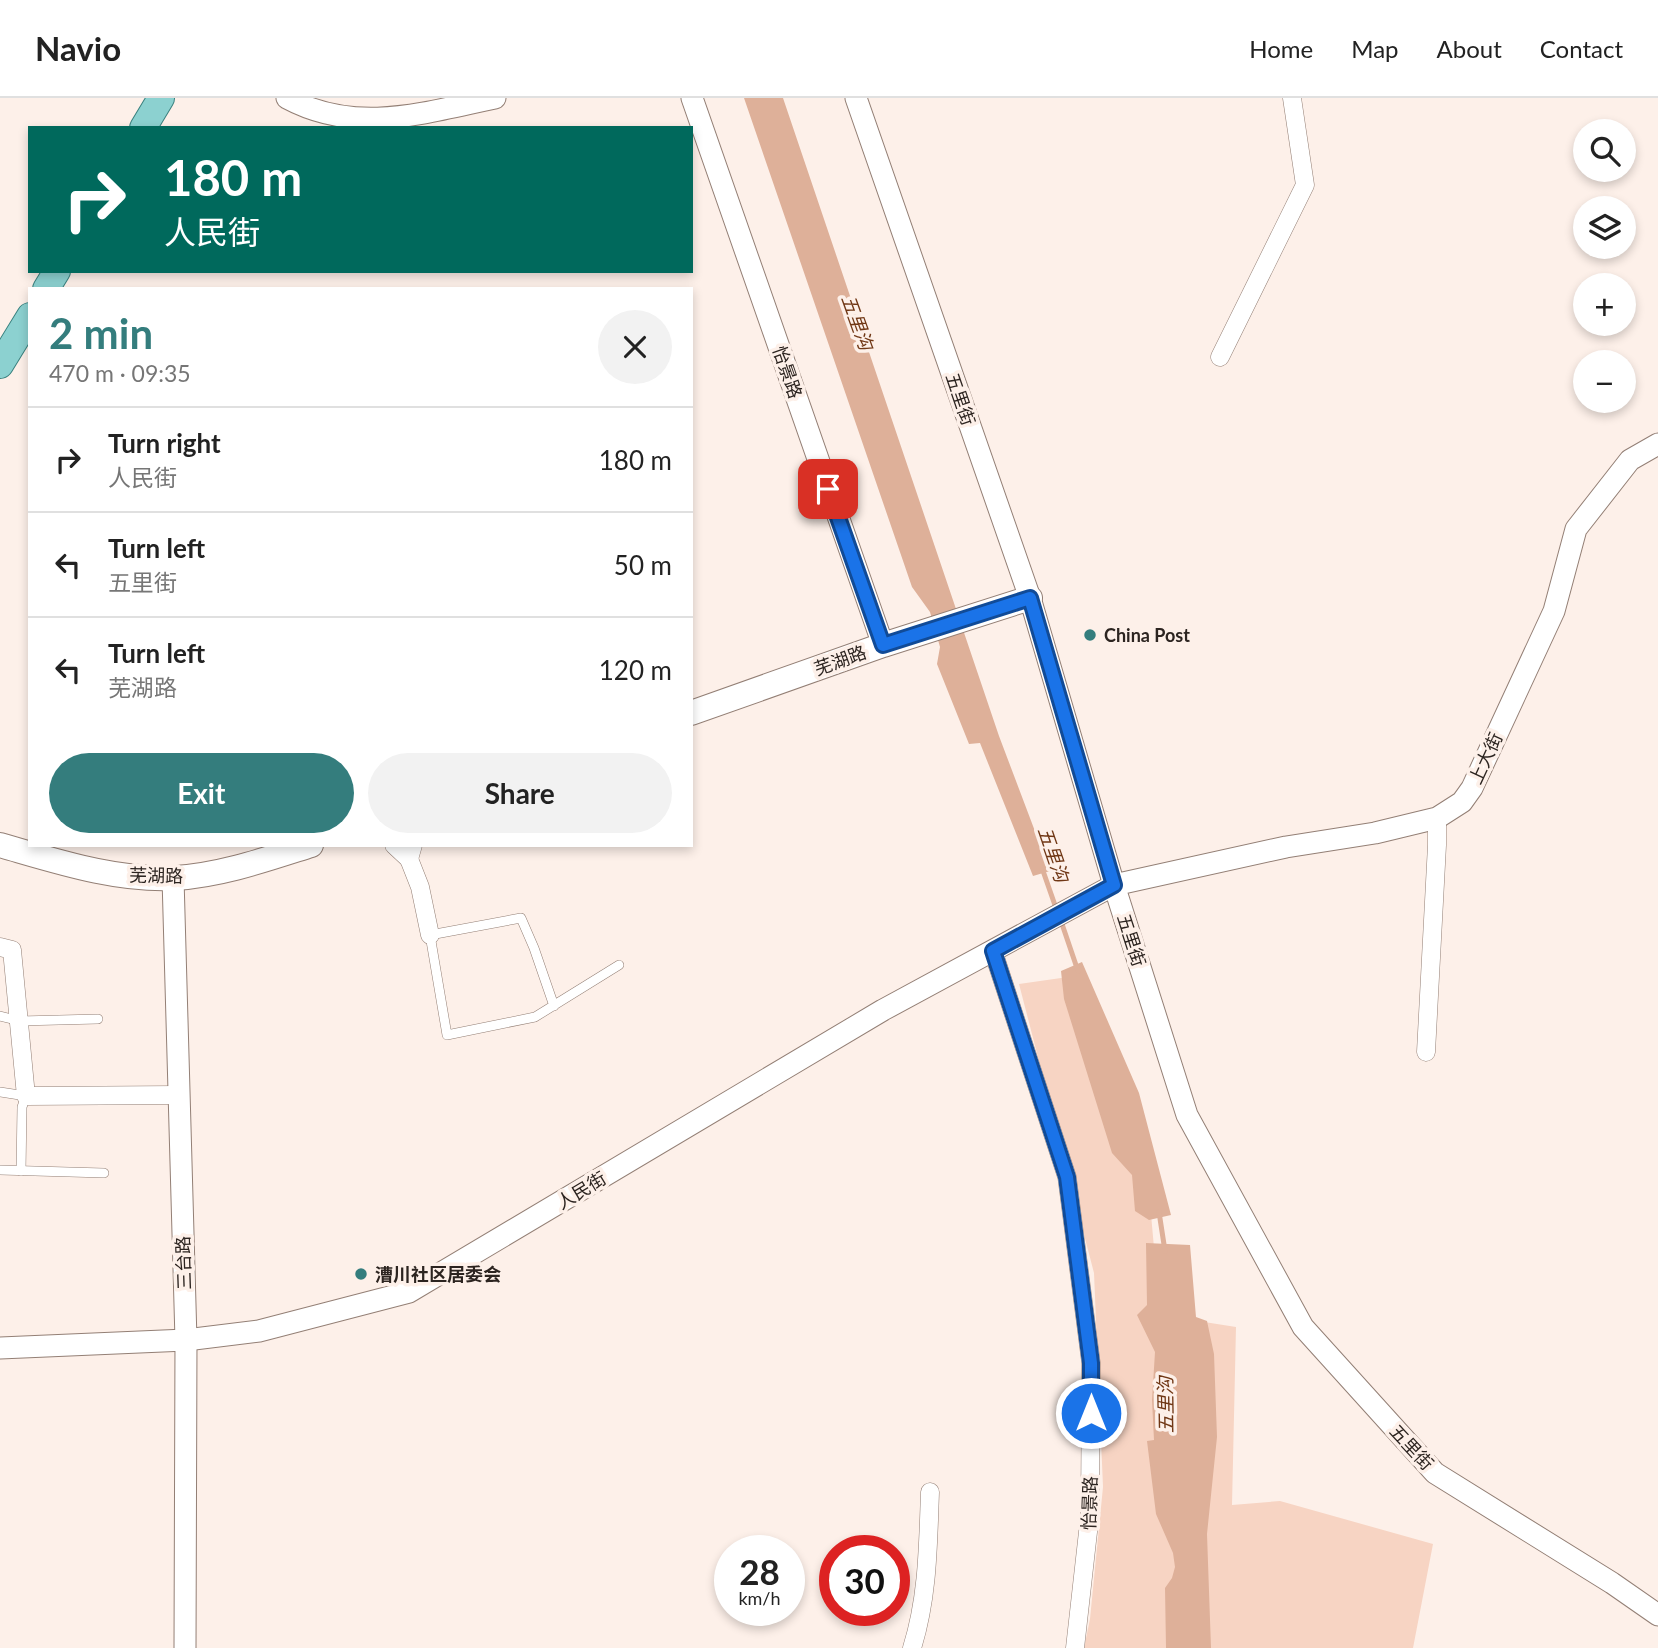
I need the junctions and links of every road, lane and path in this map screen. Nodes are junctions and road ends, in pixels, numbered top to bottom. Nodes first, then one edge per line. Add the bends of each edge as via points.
1 (162, 98) edge
2 (287, 98) edge
3 (495, 98) edge
4 (692, 98) edge
5 (856, 98) edge
6 (1292, 98) edge
7 (145, 126) edge
8 (28, 319) edge
9 (1220, 357) dead end
10 (0, 365) edge
11 (1658, 444) edge
12 (1030, 598) junction
13 (883, 645) junction
14 (693, 712) edge
15 (1437, 818) junction
16 (0, 845) edge
17 (304, 847) edge
18 (411, 852) edge
19 (173, 878) junction
20 (1114, 885) junction
21 (430, 935) junction
22 (0, 947) edge
23 (993, 951) junction
24 (619, 965) dead end
25 (554, 1006) junction
26 (0, 1016) edge
27 (98, 1019) dead end
28 (20, 1021) junction
29 (1426, 1052) dead end
30 (0, 1093) edge
31 (179, 1095) junction
32 (26, 1096) junction
33 (0, 1170) edge
34 (21, 1171) junction
35 (104, 1173) dead end
36 (186, 1340) junction
37 (0, 1348) edge
38 (930, 1492) dead end
39 (1658, 1615) edge
40 (185, 1648) edge
41 (912, 1648) edge
42 (1075, 1648) edge

1 - 7 main road
2 - 3 street via 316,111 365,120
4 - 13 street, 怡景路
5 - 12 street, 五里街
6 - 9 street via 1305,185
8 - 10 main road
11 - 15 street, 上大街 via 1630,460 1576,529 1554,611 1472,788 1462,802
12 - 13 main road, 芜湖路
12 - 20 street, 五里街
13 - 14 main road, 芜湖路
15 - 20 street, 上大街
15 - 29 street
16 - 19 main road, 芜湖路 via 116,874
17 - 19 main road, 芜湖路 via 218,872
18 - 21 street
19 - 31 street, 三台路
20 - 23 street, 人民街
20 - 39 street, 五里街 via 1187,1115 1303,1327 1435,1473
21 - 25 lane via 521,918
21 - 25 lane via 447,1035 536,1017
22 - 28 street via 12,950
23 - 36 street, 人民街 via 883,1010 409,1292 259,1331
23 - 42 street, 怡景路 via 1067,1177 1091,1363 1090,1514
24 - 25 lane
26 - 28 lane
27 - 28 lane
28 - 32 street
30 - 32 lane
31 - 32 street
31 - 36 street, 三台路
32 - 34 lane
33 - 34 lane
34 - 35 lane
36 - 37 street, 人民街
36 - 40 street, 三台路
38 - 41 street via 926,1590

